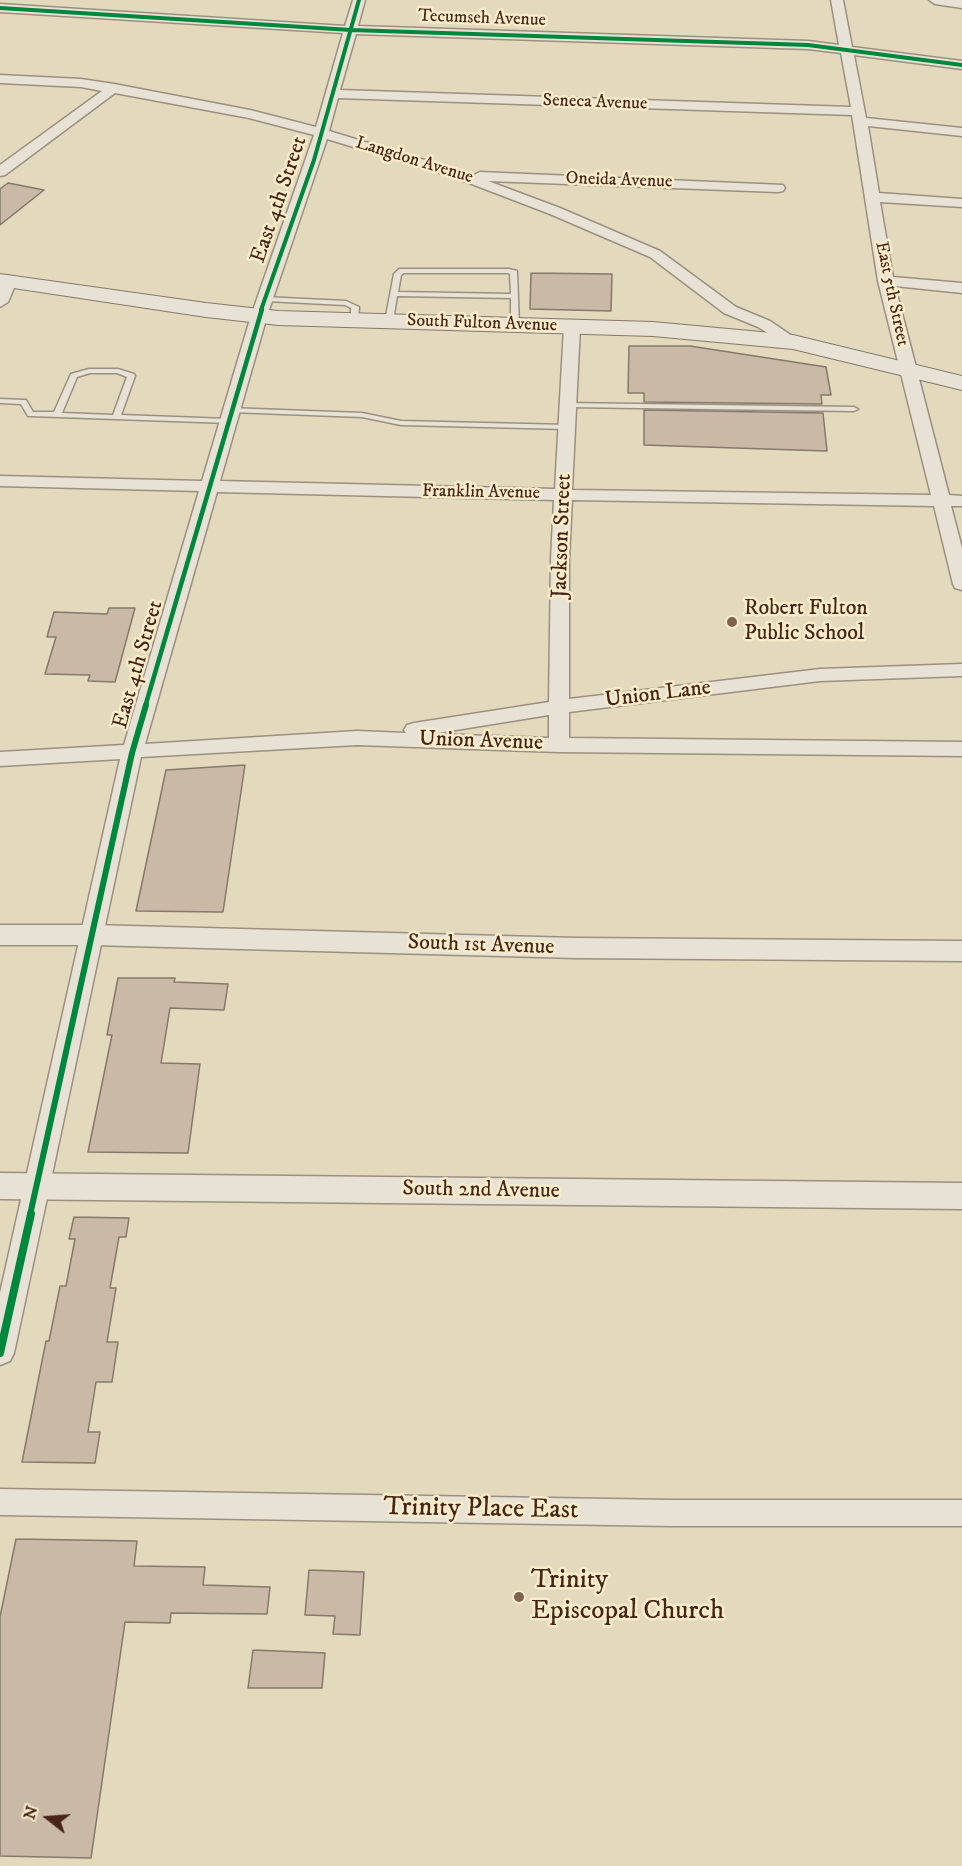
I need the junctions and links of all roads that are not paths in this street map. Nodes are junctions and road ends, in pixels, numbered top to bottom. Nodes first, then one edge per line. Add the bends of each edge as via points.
1 (359, 0) edge
2 (837, 0) edge
3 (935, 0) edge
4 (962, 4) edge
5 (0, 8) edge
6 (351, 30) junction
7 (846, 49) junction
8 (962, 65) edge
9 (0, 79) edge
10 (114, 88) junction
11 (333, 94) junction
12 (859, 116) junction
13 (962, 132) edge
14 (321, 133) junction
15 (0, 172) edge
16 (460, 175) junction
17 (778, 188) dead end
18 (873, 197) junction
19 (962, 203) edge
20 (4, 280) edge
21 (886, 281) junction
22 (962, 288) edge
23 (394, 294) junction
24 (514, 296) junction
25 (0, 302) edge
26 (262, 307) junction
27 (388, 321) junction
28 (515, 325) junction
29 (572, 327) junction
30 (793, 342) junction
31 (908, 369) junction
32 (962, 383) edge
33 (0, 401) edge
34 (568, 405) junction
35 (854, 409) dead end
36 (57, 415) junction
37 (230, 415) junction
38 (116, 418) junction
39 (567, 427) junction
40 (0, 481) edge
41 (209, 486) junction
42 (564, 495) junction
43 (940, 500) junction
44 (962, 501) edge
45 (962, 584) edge
46 (962, 670) edge
47 (560, 707) junction
48 (357, 738) junction
49 (560, 745) junction
50 (962, 749) edge
51 (132, 753) junction
52 (0, 759) edge
53 (0, 935) edge
54 (92, 935) junction
55 (962, 951) edge
56 (0, 1186) edge
57 (37, 1186) junction
58 (962, 1196) edge
59 (0, 1353) edge
60 (0, 1502) edge
61 (962, 1513) edge

1 - 6 street, East 4th Street
2 - 7 street, East 5th Street
3 - 4 street
5 - 6 street, Tecumseh Avenue
6 - 7 street, Tecumseh Avenue
6 - 11 street, East 4th Street
7 - 8 street, Tecumseh Avenue
7 - 12 street, East 5th Street
9 - 10 street, Langdon Avenue
10 - 14 street, Langdon Avenue via 250,114
10 - 15 street
11 - 12 street, Seneca Avenue
11 - 14 street, East 4th Street
12 - 13 street, Seneca Avenue
12 - 18 street, East 5th Street
14 - 16 street, Langdon Avenue
14 - 26 street, East 4th Street
16 - 17 street, Oneida Avenue
16 - 30 street, Langdon Avenue via 555,210 655,254 730,310
18 - 19 street
18 - 21 street, East 5th Street
20 - 25 street
20 - 26 main road, South Fulton Avenue
21 - 22 street
21 - 31 street, East 5th Street
23 - 24 lane
23 - 24 lane via 402,271 509,271 514,273
23 - 27 lane
24 - 28 lane
26 - 27 main road, South Fulton Avenue
26 - 37 street, East 4th Street
27 - 28 main road, South Fulton Avenue
28 - 29 main road, South Fulton Avenue
29 - 30 main road, South Fulton Avenue via 653,329
29 - 34 street, Jackson Street
30 - 31 main road, South Fulton Avenue
31 - 32 main road, South Fulton Avenue
31 - 43 street, East 5th Street
33 - 36 lane via 23,402 31,414
34 - 35 lane
34 - 39 street, Jackson Street
36 - 38 lane
36 - 38 lane via 74,376 89,370 118,371 131,376
37 - 38 lane
37 - 39 lane via 362,415 401,423
37 - 41 street, East 4th Street
39 - 42 street, Jackson Street
40 - 41 street, Franklin Avenue
41 - 42 street, Franklin Avenue
41 - 51 street, East 4th Street
42 - 43 street, Franklin Avenue
42 - 47 street, Jackson Street
43 - 44 street, Franklin Avenue
43 - 45 street, East 5th Street
46 - 47 street, Union Lane via 820,675
47 - 48 street, Union Lane
47 - 49 street, Jackson Street
48 - 49 street, Union Avenue
48 - 51 street, Union Avenue
49 - 50 street, Union Avenue
51 - 52 street, Union Avenue
51 - 54 street, East 4th Street
53 - 54 street, South 1st Avenue
54 - 55 street, South 1st Avenue via 576,948
54 - 57 street, East 4th Street
56 - 57 street, South 2nd Avenue
57 - 58 street, South 2nd Avenue
57 - 59 street, East 4th Street
60 - 61 street, Trinity Place East via 671,1513

